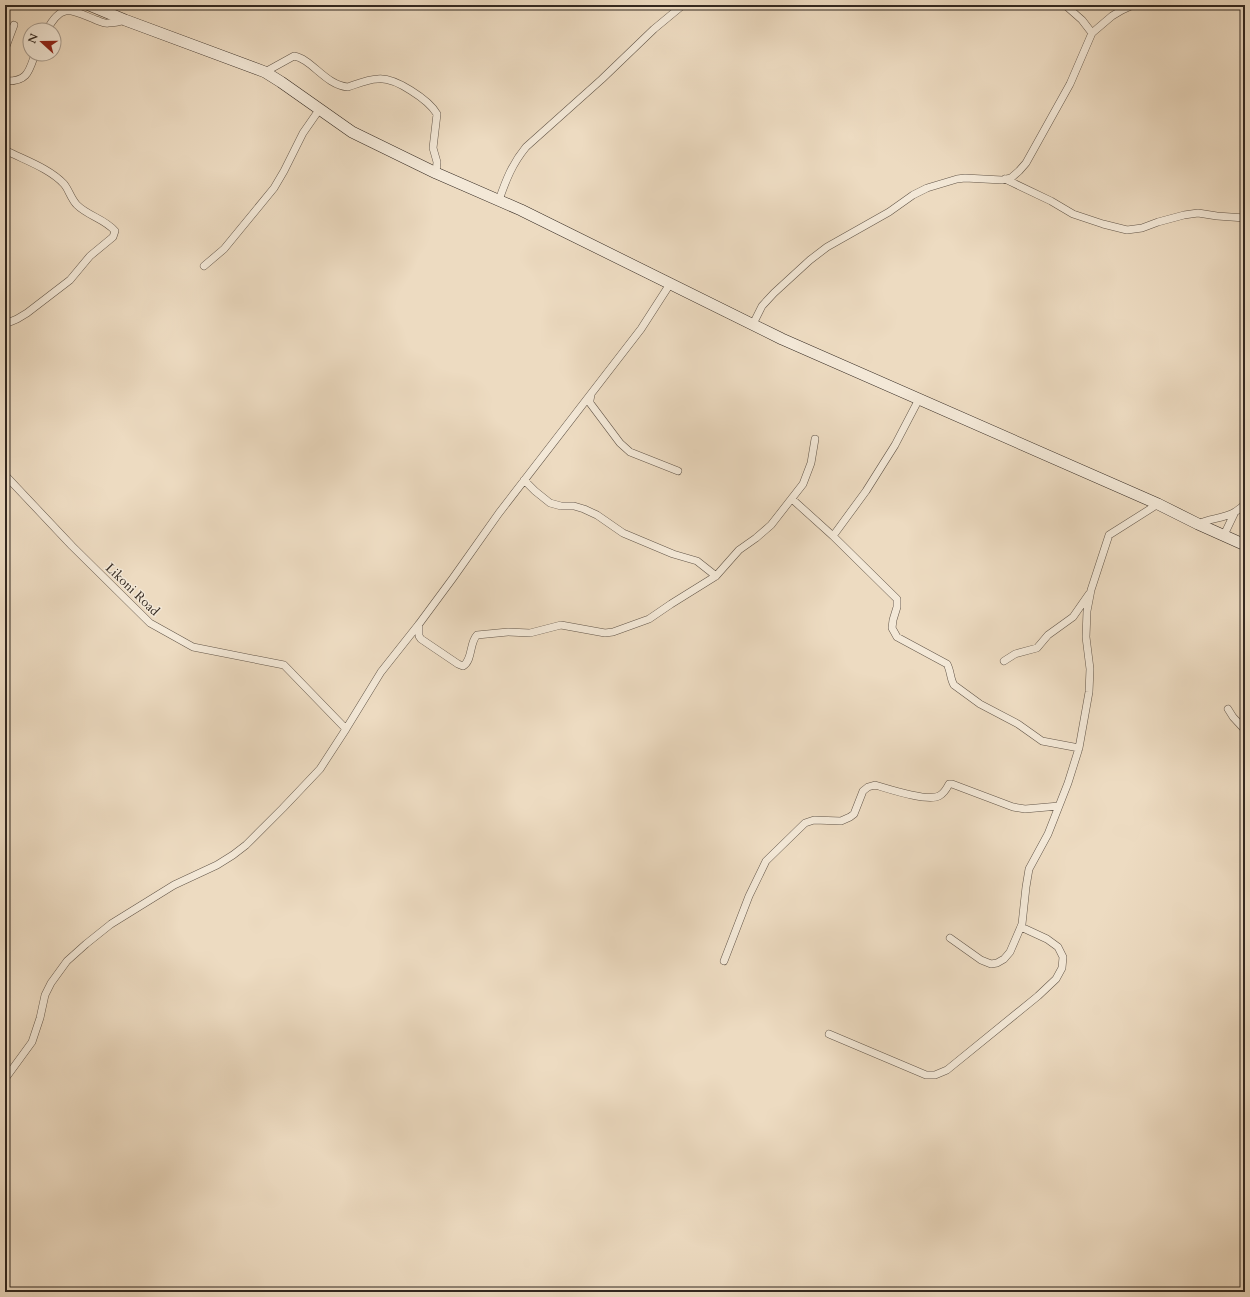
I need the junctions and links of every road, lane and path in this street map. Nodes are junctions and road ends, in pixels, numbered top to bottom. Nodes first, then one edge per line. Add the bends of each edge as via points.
1 (89, 5) edge
2 (683, 5) edge
3 (1065, 5) edge
4 (1133, 5) edge
5 (125, 20) junction
6 (51, 22) edge
7 (14, 25) dead end
8 (1092, 33) junction
9 (5, 49) edge
10 (32, 62) edge
11 (264, 72) junction
12 (5, 80) edge
13 (319, 110) junction
14 (5, 150) edge
15 (436, 173) junction
16 (1005, 179) junction
17 (499, 200) junction
18 (1245, 218) edge
19 (204, 266) dead end
20 (670, 284) junction
21 (5, 324) edge
22 (753, 324) junction
23 (592, 392) junction
24 (919, 399) junction
25 (815, 439) dead end
26 (678, 471) dead end
27 (5, 476) edge
28 (524, 480) junction
29 (792, 499) junction
30 (1158, 504) junction
31 (1245, 504) edge
32 (1235, 512) junction
33 (1198, 524) junction
34 (1224, 535) junction
35 (833, 536) junction
36 (1245, 545) edge
37 (716, 576) junction
38 (1090, 593) junction
39 (419, 624) junction
40 (1004, 661) dead end
41 (1228, 709) dead end
42 (346, 729) junction
43 (1245, 730) edge
44 (1079, 748) junction
45 (1059, 806) junction
46 (1021, 927) junction
47 (950, 938) dead end
48 (724, 961) dead end
49 (829, 1034) dead end
50 (5, 1079) edge

1 - 5 street
2 - 17 street via 526,147 508,174
3 - 8 street
4 - 8 street via 1112,16
5 - 6 street via 108,24 66,10 58,13
5 - 11 street
7 - 9 street
8 - 16 street via 1070,84 1026,163 1011,178
10 - 12 street via 25,77
11 - 13 street
11 - 15 street via 294,56 344,87 377,78 391,81 414,92 438,114 433,148 437,162
13 - 15 street via 352,132
13 - 19 street via 303,133 274,188 224,249
14 - 21 street via 44,169 58,179 65,185 76,204 116,231 70,280 22,316
15 - 17 street
16 - 18 street via 1073,214 1127,230 1198,213
16 - 22 street via 957,179 913,195 810,260 770,297
17 - 20 street
20 - 22 street
20 - 23 street via 640,329
22 - 24 street
23 - 26 street via 590,402 620,443 630,452
23 - 28 street
24 - 30 street
24 - 35 street via 895,445
25 - 29 street via 804,484
27 - 42 street, Likoni Road via 150,623 193,647 284,665
28 - 37 street via 550,503 584,509 623,533 697,561
28 - 39 street
29 - 35 street
29 - 37 street via 771,525 739,550
30 - 33 street
30 - 38 street via 1108,535
31 - 32 street
32 - 33 street
32 - 34 street
33 - 34 street
34 - 36 street
35 - 44 street via 897,599 892,628 897,637 947,664 954,685 980,704 1018,724 1042,741
37 - 39 street via 649,619 613,632 595,632 561,625 530,633 477,635 463,666 421,639
38 - 40 street via 1073,617 1048,635 1037,648 1015,654
38 - 44 street via 1086,637 1090,669 1089,692
39 - 42 street via 381,672
41 - 43 street
42 - 50 street via 320,768 246,844 216,865 174,885 111,924 67,961 45,995 32,1042
44 - 45 street
45 - 46 street via 1048,834 1029,869
45 - 48 street via 1025,809 952,784 936,797 920,797 875,785 868,787 863,791 854,814 850,817 841,821 814,820 805,824 766,861 749,896
46 - 47 street via 1010,952 998,963 991,964 981,960
46 - 49 street via 1058,947 1063,957 1062,968 1056,979 1038,996 947,1070 926,1076

